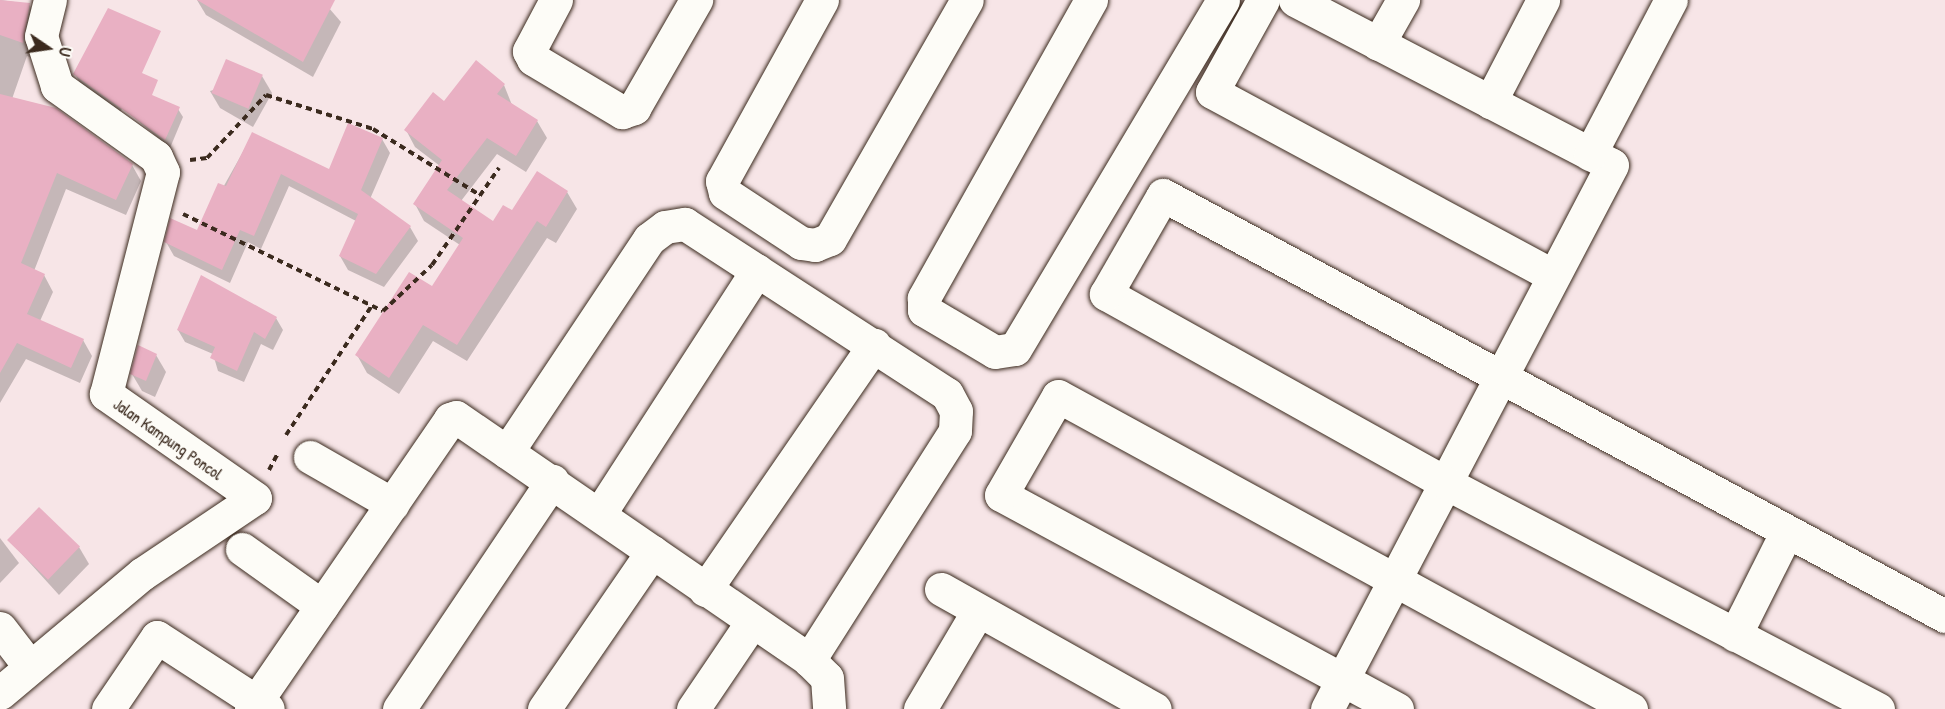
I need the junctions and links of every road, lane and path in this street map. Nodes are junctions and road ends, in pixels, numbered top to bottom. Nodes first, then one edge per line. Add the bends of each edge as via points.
1 (50, 0) edge
2 (556, 0) edge
3 (696, 0) edge
4 (822, 0) edge
5 (967, 0) edge
6 (1092, 0) edge
7 (1223, 0) edge
8 (1263, 0) edge
9 (1295, 0) edge
10 (1403, 0) edge
11 (1544, 0) edge
12 (1671, 0) edge
13 (1378, 44) junction
14 (1490, 102) junction
15 (1590, 154) junction
16 (156, 158) junction
17 (499, 168) dead end
18 (480, 195) junction
19 (158, 202) junction
20 (758, 270) junction
21 (1552, 275) junction
22 (371, 307) junction
23 (874, 345) junction
24 (1496, 378) junction
25 (291, 449) junction
26 (507, 452) junction
27 (552, 481) junction
28 (1444, 482) junction
29 (255, 498) junction
30 (392, 504) junction
31 (600, 513) junction
32 (1786, 533) junction
33 (242, 549) dead end
34 (652, 552) junction
35 (1394, 579) junction
36 (941, 589) dead end
37 (705, 590) junction
38 (322, 606) junction
39 (978, 611) junction
40 (1945, 616) edge
41 (752, 622) junction
42 (0, 628) edge
43 (1735, 635) junction
44 (809, 660) junction
45 (30, 667) junction
46 (1342, 679) junction
47 (0, 693) edge
48 (259, 706) edge
49 (108, 709) edge
50 (399, 709) edge
51 (544, 709) edge
52 (693, 709) edge
53 (829, 709) edge
54 (920, 709) edge
55 (1155, 709) edge
56 (1327, 709) edge
57 (1397, 709) edge
58 (1631, 709) edge
59 (1878, 709) edge

1 - 16 street via 41,36 57,86
2 - 3 street via 529,51 533,59 622,112 634,108
4 - 5 street via 722,181 725,193 801,243 816,245 830,239
6 - 7 street via 924,298 924,310 995,351 1015,349
8 - 21 street via 1212,92
9 - 13 street
10 - 13 street
11 - 14 street
12 - 15 street
13 - 14 street
14 - 15 street
15 - 21 street via 1612,165
16 - 18 path via 207,158 266,95 373,129
16 - 19 street, Jalan Kampung Poncol via 163,172
17 - 18 path
18 - 22 path via 432,265 389,309
19 - 22 path
19 - 29 street, Jalan Kampung Poncol via 104,385 106,394
20 - 23 street
20 - 26 street via 685,224 665,227 649,239
20 - 31 street
21 - 24 street
22 - 25 path
23 - 37 street
23 - 44 street via 947,394 956,411 955,431
24 - 28 street
24 - 28 street via 1162,195 1106,294
24 - 32 street
25 - 29 path
25 - 30 street
26 - 27 street
26 - 30 street via 464,421 450,419
27 - 31 street
27 - 50 street
28 - 35 street
28 - 43 street
29 - 45 street via 142,574
30 - 38 street
31 - 34 street
32 - 40 street
32 - 43 street
33 - 38 street
34 - 37 street
34 - 51 street
35 - 46 street
35 - 46 street via 1058,396 1001,495
35 - 58 street
36 - 39 street
37 - 41 street
38 - 48 street
39 - 54 street
39 - 55 street
41 - 44 street
41 - 52 street
42 - 45 street
43 - 59 street
44 - 53 street via 827,678
45 - 47 street
46 - 56 street
46 - 57 street
48 - 49 street via 157,637

